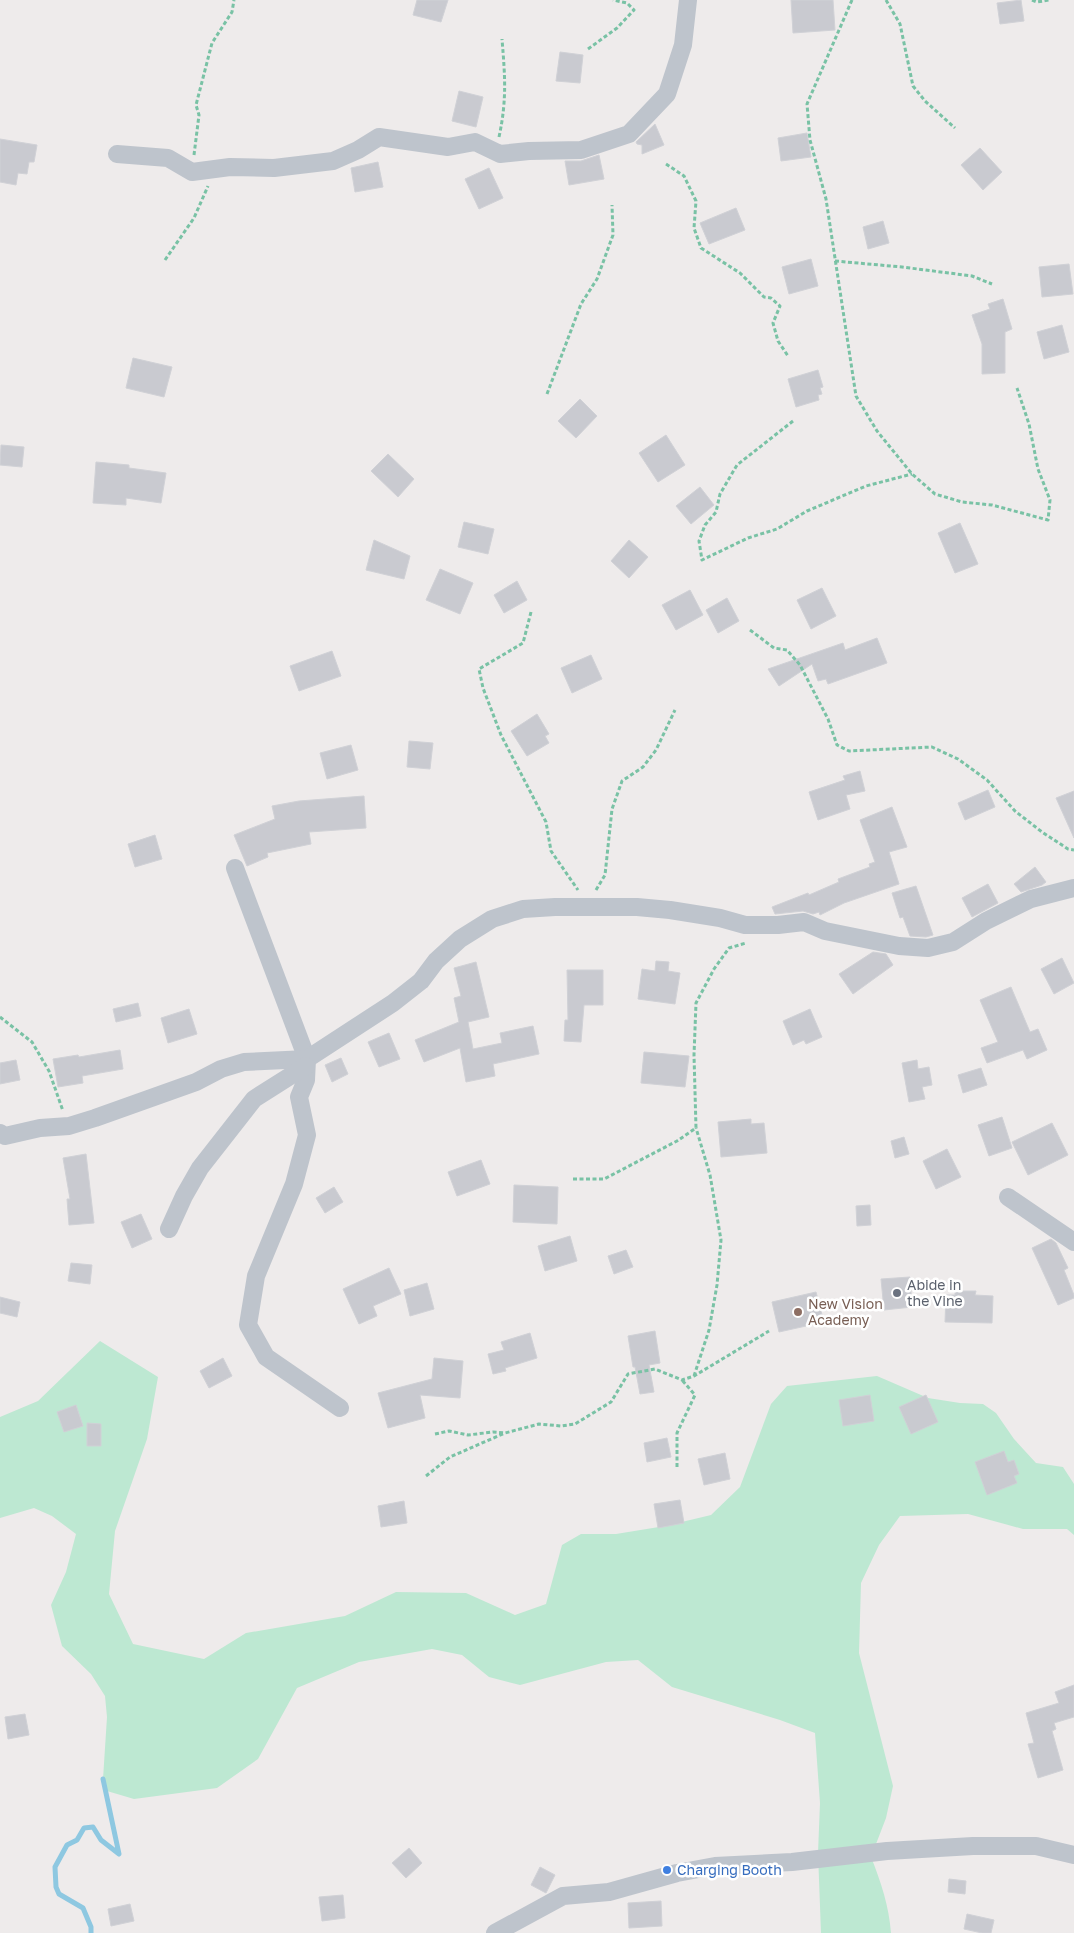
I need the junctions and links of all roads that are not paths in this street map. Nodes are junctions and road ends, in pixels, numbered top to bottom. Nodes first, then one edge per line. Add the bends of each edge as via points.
1 (688, 0) edge
2 (117, 154) dead end
3 (235, 868) dead end
4 (1074, 888) edge
5 (306, 1062) junction
6 (0, 1134) edge
7 (1008, 1197) dead end
8 (169, 1229) dead end
9 (1074, 1242) edge
10 (340, 1408) dead end
11 (1074, 1855) edge
12 (495, 1933) edge

1 - 2 street via 683,45 667,94 629,134 581,150 500,154 475,142 448,147 379,137 333,161 192,172 168,158
3 - 5 street
4 - 5 street via 1031,899 953,942 928,948 899,946 826,931 804,922 755,925 636,906 522,909 492,920 460,939 436,961 421,981 393,1004
5 - 6 street via 244,1062 69,1126 40,1128 5,1136
5 - 8 street via 254,1099 200,1168
5 - 10 street via 306,1080 299,1097 307,1135 294,1184 256,1276 248,1325 266,1357
7 - 9 street
11 - 12 street via 1036,1846 973,1846 715,1866 609,1892 563,1896

